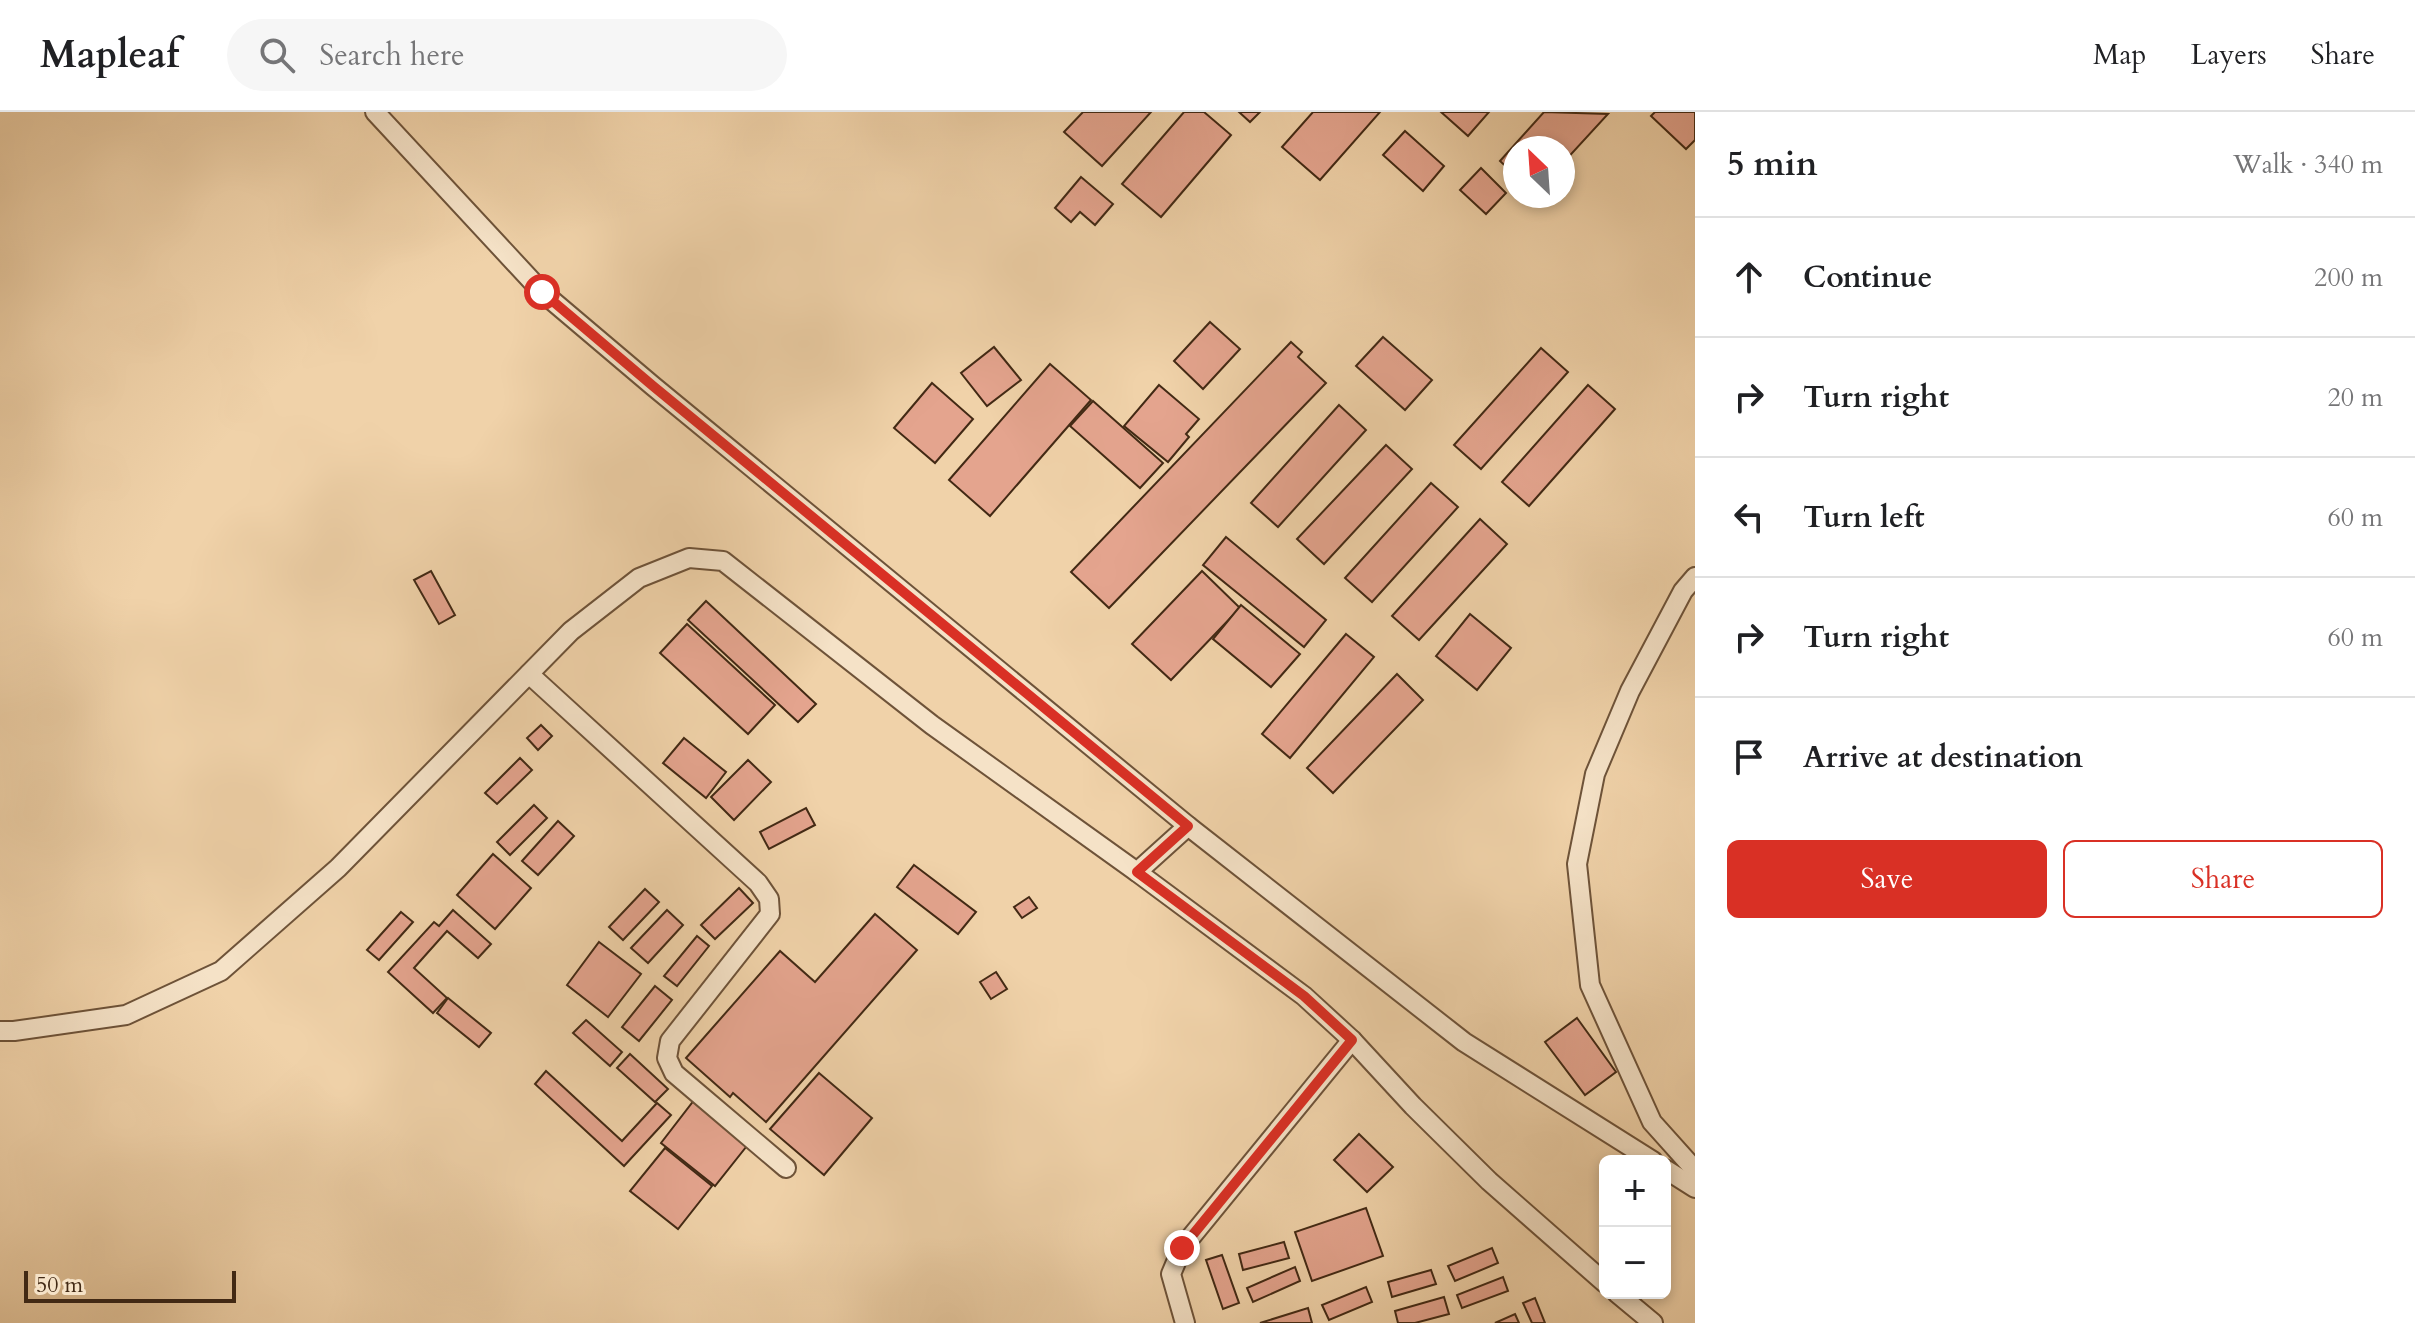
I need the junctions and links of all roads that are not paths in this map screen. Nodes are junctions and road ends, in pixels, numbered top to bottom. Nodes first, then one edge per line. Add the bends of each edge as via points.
1 (375, 112) edge
2 (1695, 577) edge
3 (529, 674) junction
4 (1188, 826) junction
5 (1137, 872) junction
6 (0, 1031) edge
7 (1352, 1040) junction
8 (1643, 1155) edge
9 (786, 1168) dead end
10 (1695, 1170) edge
11 (1671, 1173) edge
12 (1695, 1188) edge
13 (1599, 1278) edge
14 (1624, 1299) edge
15 (1185, 1323) edge
16 (1653, 1323) edge

1 - 4 lane via 542,292
2 - 10 lane via 1630,691 1595,774 1577,864 1590,985 1652,1122
3 - 5 lane via 571,631 639,578 689,558 723,561 932,725
3 - 6 lane via 338,868 221,971 126,1015
3 - 9 lane via 758,883 769,899 770,914 670,1041 667,1058 674,1073
4 - 5 lane
4 - 8 lane via 1464,1042
5 - 7 lane via 1304,996
7 - 13 lane via 1489,1181
7 - 15 lane via 1182,1248 1171,1274
11 - 12 lane
14 - 16 lane

